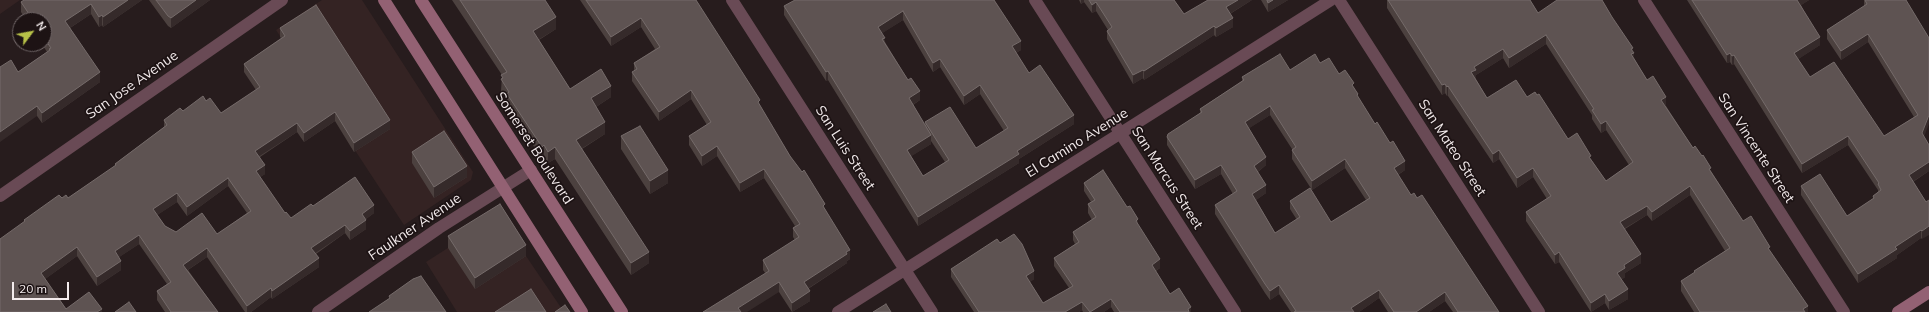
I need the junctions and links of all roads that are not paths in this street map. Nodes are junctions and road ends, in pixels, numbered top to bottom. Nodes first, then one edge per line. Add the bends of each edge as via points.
1 (282, 0) edge
2 (384, 0) edge
3 (421, 0) edge
4 (732, 0) edge
5 (1035, 0) edge
6 (1331, 0) edge
7 (1339, 0) edge
8 (1644, 0) edge
9 (1120, 133) junction
10 (531, 170) junction
11 (503, 188) junction
12 (0, 196) edge
13 (905, 270) junction
14 (1929, 292) edge
15 (318, 312) edge
16 (582, 312) edge
17 (622, 312) edge
18 (838, 312) edge
19 (932, 312) edge
20 (1235, 312) edge
21 (1539, 312) edge
22 (1844, 312) edge
23 (1898, 312) edge

1 - 12 street, San Jose Avenue
2 - 11 main road
3 - 10 main road, Somerset Boulevard
4 - 13 street, San Luis Street
5 - 9 street, San Marcus Street
6 - 9 street, El Camino Avenue
7 - 21 street, San Mateo Street
8 - 22 street, San Vincente Street
9 - 13 street, El Camino Avenue
9 - 20 street, San Marcus Street
10 - 11 street, Faulkner Avenue
10 - 17 main road, Somerset Boulevard
11 - 15 street, Faulkner Avenue via 439,228
11 - 16 main road
13 - 18 street, El Camino Avenue
13 - 19 street, San Luis Street
14 - 23 main road

